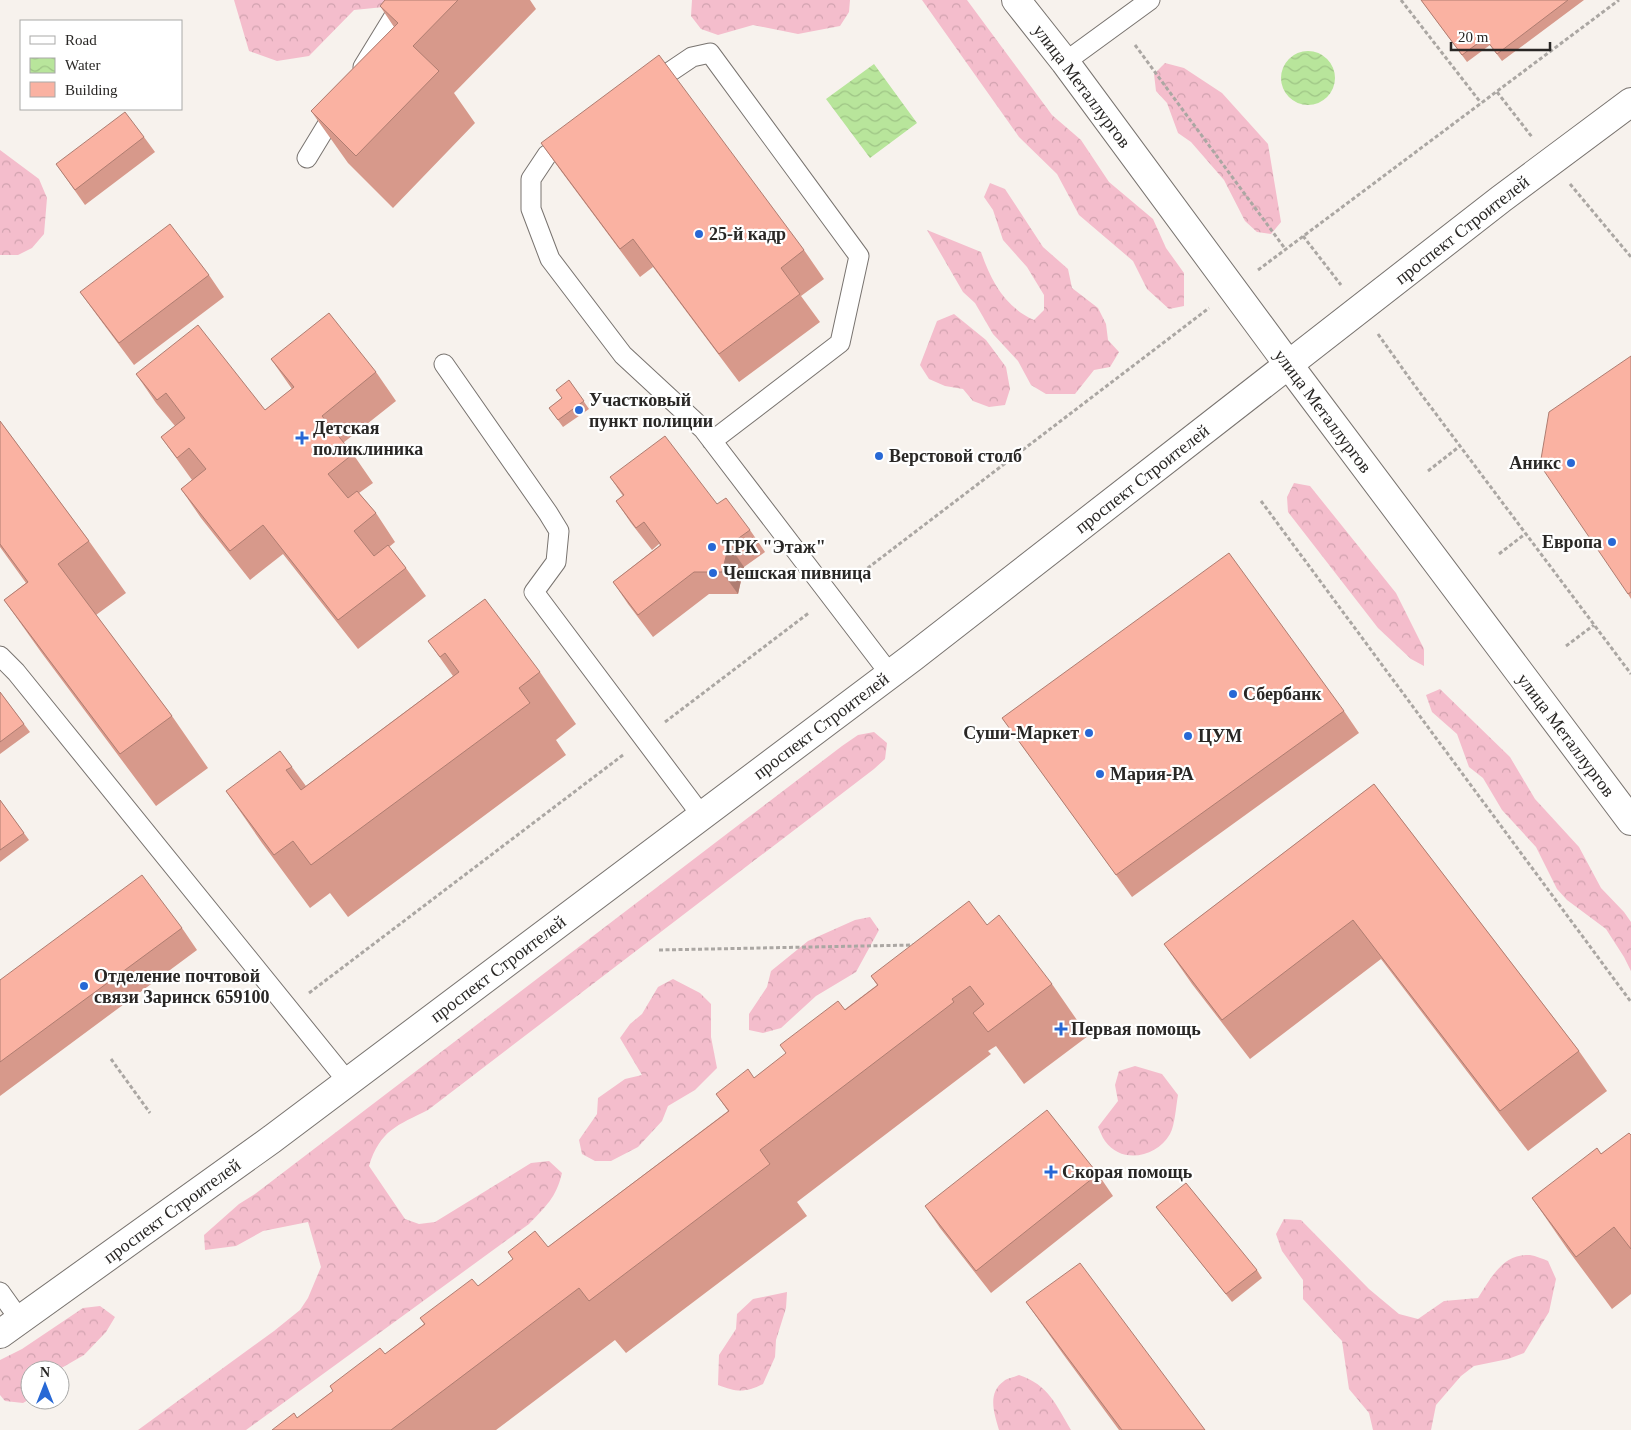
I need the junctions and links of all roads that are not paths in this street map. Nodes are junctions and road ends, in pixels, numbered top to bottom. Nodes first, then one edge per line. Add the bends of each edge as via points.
1 (404, 0) edge
2 (1016, 0) edge
3 (1150, 0) edge
4 (1064, 62) junction
5 (636, 95) edge
6 (1631, 102) edge
7 (579, 133) edge
8 (307, 158) dead end
9 (444, 364) dead end
10 (1288, 364) junction
11 (712, 441) junction
12 (0, 656) edge
13 (890, 674) junction
14 (702, 816) junction
15 (1631, 822) edge
16 (348, 1082) junction
17 (0, 1292) edge
18 (10, 1327) edge

1 - 8 lane
2 - 4 street, улица Металлургов
3 - 4 lane
4 - 10 street, улица Металлургов
5 - 11 lane via 692,57 710,53 859,256 840,343
6 - 10 street, проспект Строителей
7 - 11 lane via 547,154 531,179 531,209 550,259 623,355 703,428
9 - 14 lane via 559,531 556,562 534,592
10 - 13 street, проспект Строителей
10 - 15 street, улица Металлургов
11 - 13 lane
12 - 16 lane
13 - 14 street, проспект Строителей
14 - 16 street, проспект Строителей
16 - 18 street, проспект Строителей
17 - 18 lane

